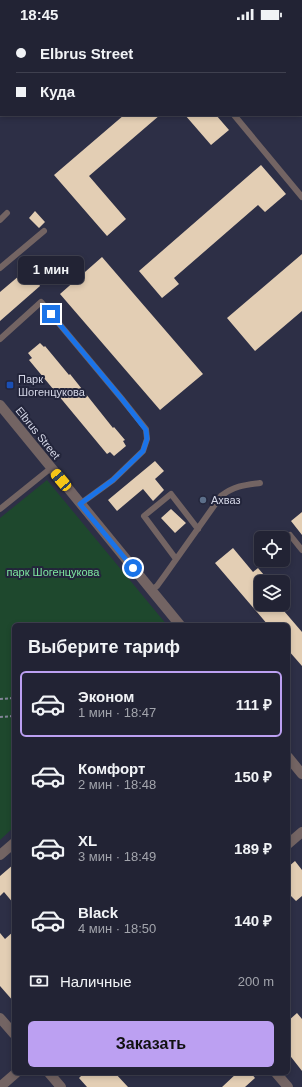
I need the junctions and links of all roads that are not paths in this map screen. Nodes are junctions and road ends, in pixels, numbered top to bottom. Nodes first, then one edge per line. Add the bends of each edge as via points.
1 (235, 116) edge
2 (302, 197) edge
3 (7, 213) dead end
4 (0, 220) edge
5 (44, 231) dead end
6 (0, 268) edge
7 (0, 339) edge
8 (0, 405) edge
9 (51, 468) junction
10 (260, 483) dead end
11 (80, 504) junction
12 (0, 508) edge
13 (198, 529) junction
14 (290, 535) dead end
15 (302, 550) edge
16 (176, 559) junction
17 (151, 590) junction
18 (178, 623) edge
19 (290, 759) edge
20 (302, 774) edge
21 (302, 832) edge
22 (290, 842) edge
23 (12, 845) edge
24 (0, 854) edge
25 (0, 1018) edge
26 (12, 1032) edge
27 (14, 1075) edge
28 (51, 1075) edge
29 (278, 1075) edge
30 (0, 1087) edge
31 (61, 1087) edge
32 (288, 1087) edge

1 - 2 lane
3 - 4 lane
5 - 6 lane
7 - 11 lane via 41,302 146,430 147,439 143,451 113,480
8 - 9 street, Elbrus Street
9 - 11 street, Elbrus Street
9 - 12 lane
10 - 13 lane via 229,489 221,496
11 - 17 street, Elbrus Street
13 - 16 lane
13 - 16 lane via 171,494 144,516
14 - 15 lane
16 - 17 lane via 157,586
17 - 18 street, Elbrus Street
19 - 20 street
21 - 22 street
23 - 24 street
25 - 26 street
27 - 30 street
28 - 31 street
29 - 32 street

